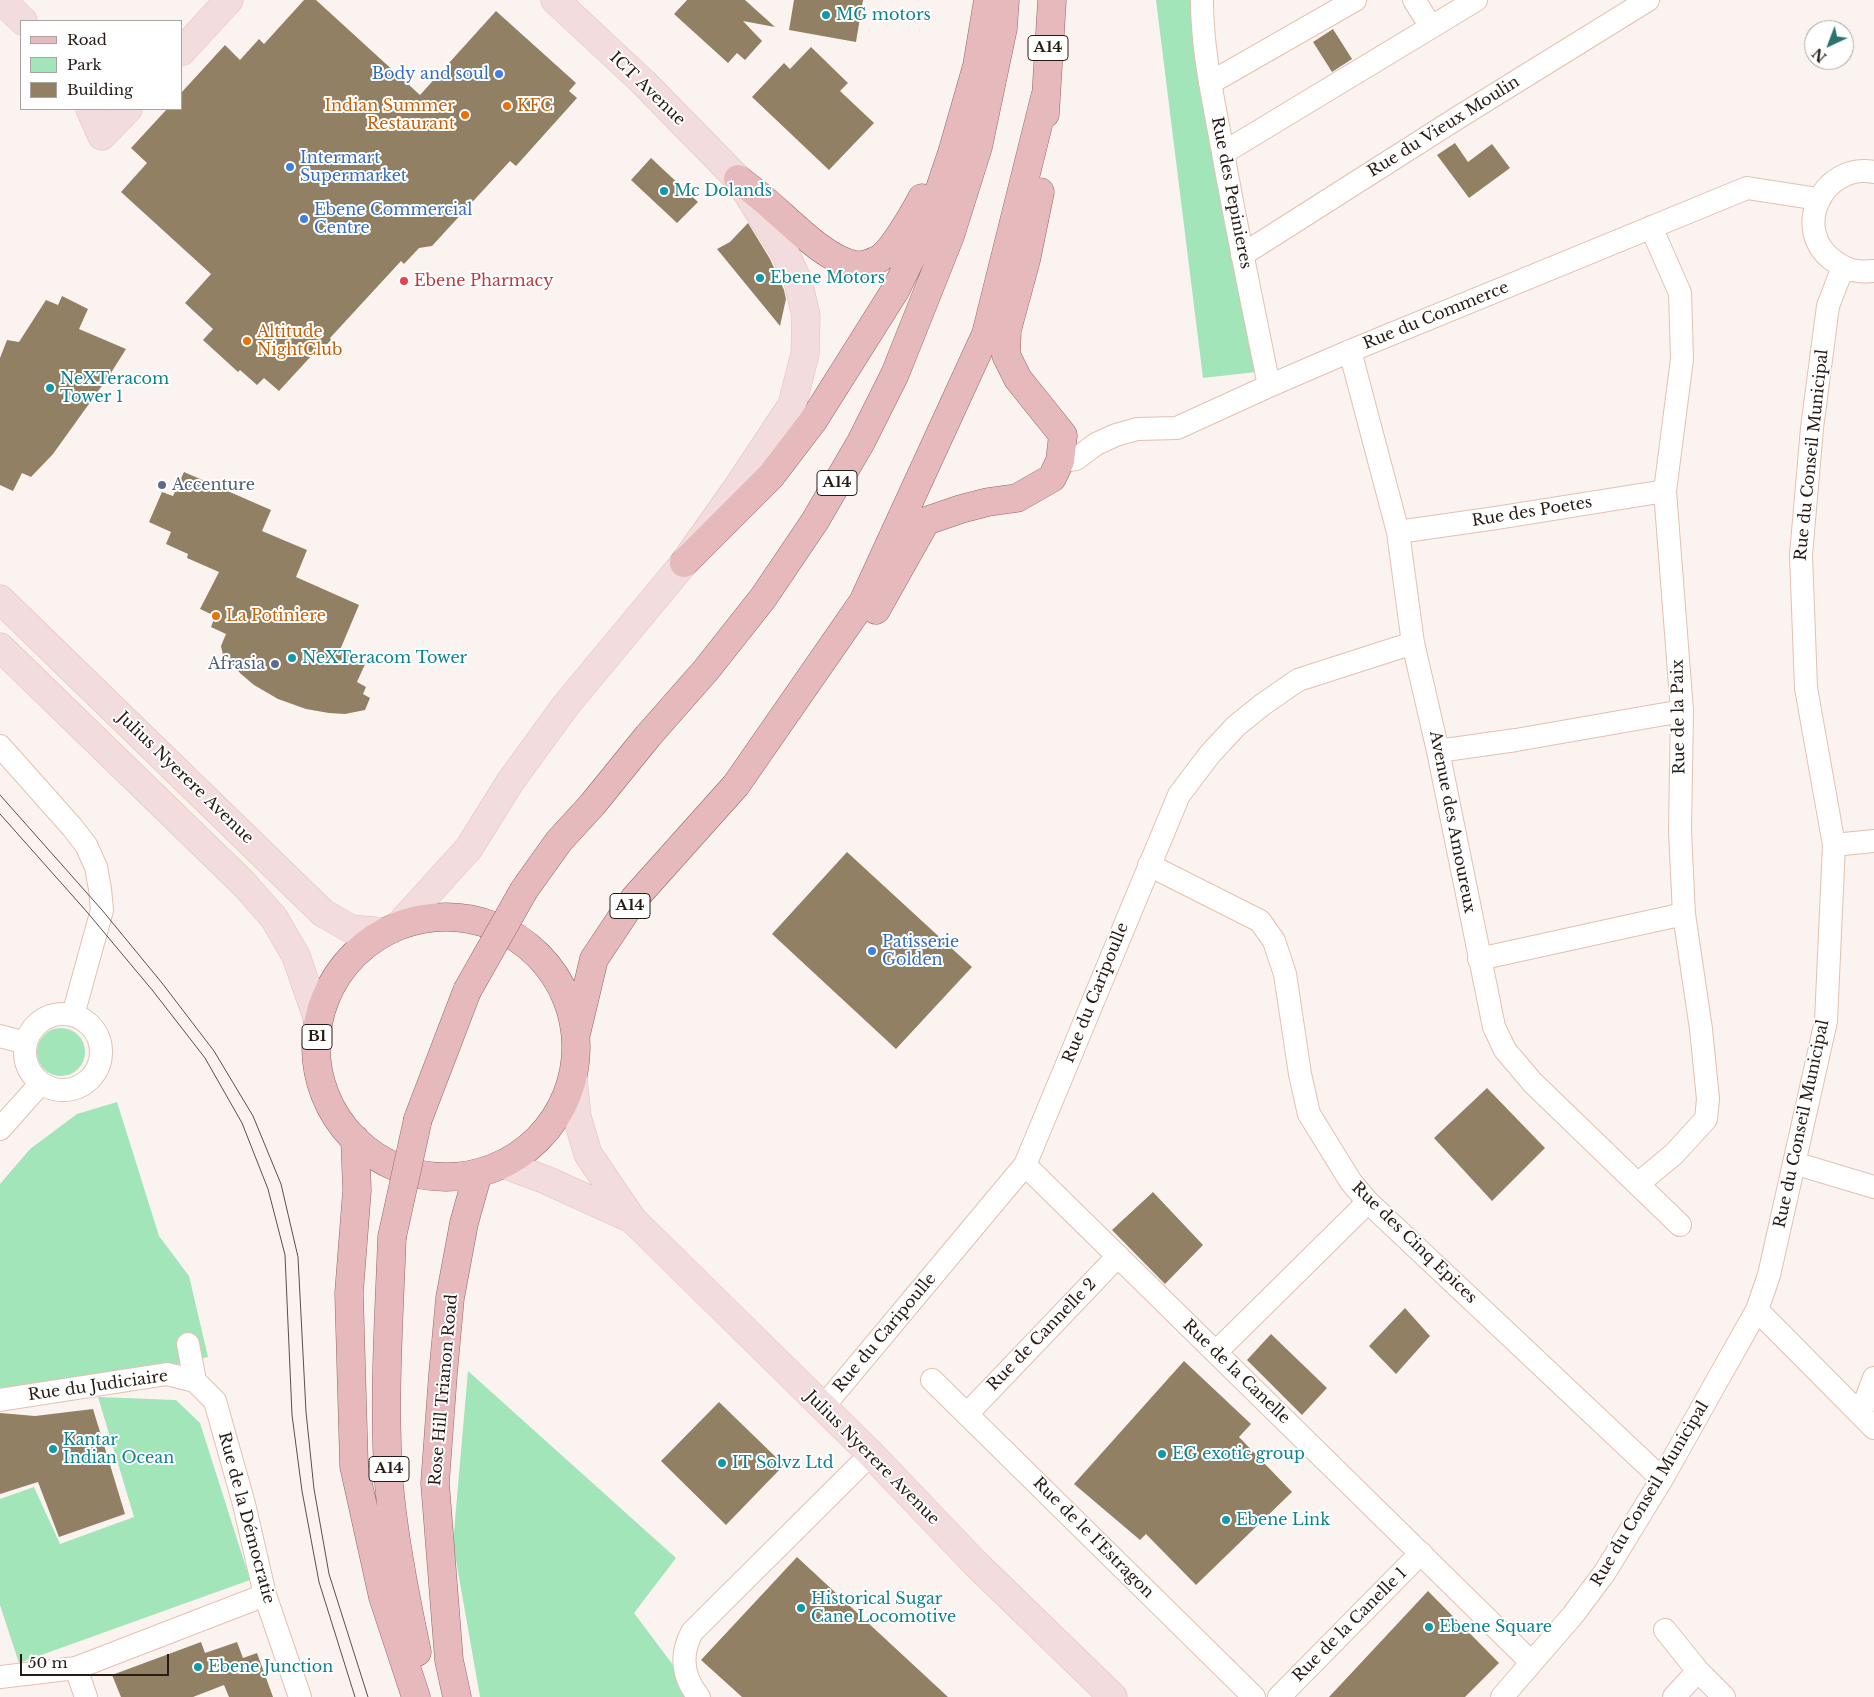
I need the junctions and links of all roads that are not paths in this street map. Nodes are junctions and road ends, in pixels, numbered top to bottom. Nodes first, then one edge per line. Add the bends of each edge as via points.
1 (1, 0) edge
2 (229, 0) edge
3 (555, 0) edge
4 (988, 0) edge
5 (1005, 0) edge
6 (1052, 0) edge
7 (1202, 0) edge
8 (1355, 0) edge
9 (1414, 0) edge
10 (1476, 0) edge
11 (1648, 0) edge
12 (22, 20) edge
13 (1430, 27) junction
14 (182, 51) edge
15 (977, 66) junction
16 (1210, 83) junction
17 (1045, 96) junction
18 (90, 110) edge
19 (127, 110) edge
20 (1223, 153) junction
21 (1874, 172) edge
22 (738, 179) junction
23 (1818, 199) junction
24 (1651, 227) junction
25 (1242, 255) junction
26 (1843, 267) junction
27 (1874, 271) edge
28 (1350, 352) junction
29 (1269, 386) junction
30 (1060, 460) junction
31 (1665, 491) junction
32 (1398, 532) junction
33 (684, 563) junction
34 (0, 599) edge
35 (1413, 643) junction
36 (0, 646) edge
37 (1682, 711) junction
38 (0, 746) edge
39 (1438, 751) junction
40 (736, 785) junction
41 (1874, 841) edge
42 (1834, 845) junction
43 (1149, 866) junction
44 (1684, 914) junction
45 (392, 928) junction
46 (1479, 959) junction
47 (73, 1015) junction
48 (318, 1020) junction
49 (576, 1034) junction
50 (0, 1036) edge
51 (26, 1043) junction
52 (573, 1079) junction
53 (41, 1083) junction
54 (0, 1129) edge
55 (355, 1140) junction
56 (1794, 1163) junction
57 (503, 1164) junction
58 (1025, 1165) junction
59 (478, 1174) junction
60 (1639, 1184) junction
61 (1874, 1187) edge
62 (1368, 1202) junction
63 (632, 1219) junction
64 (1680, 1225) dead end
65 (1118, 1256) junction
66 (1757, 1310) junction
67 (188, 1344) dead end
68 (1216, 1352) junction
69 (1874, 1378) edge
70 (195, 1380) junction
71 (932, 1380) dead end
72 (0, 1400) edge
73 (823, 1408) junction
74 (967, 1414) junction
75 (1868, 1421) edge
76 (871, 1454) junction
77 (1662, 1479) junction
78 (1421, 1553) junction
79 (265, 1594) junction
80 (1665, 1630) dead end
81 (1531, 1662) junction
82 (76, 1668) junction
83 (1698, 1672) junction
84 (0, 1677) edge
85 (86, 1697) edge
86 (300, 1697) edge
87 (416, 1697) edge
88 (427, 1697) edge
89 (458, 1697) edge
90 (699, 1697) edge
91 (1113, 1697) edge
92 (1254, 1697) edge
93 (1279, 1697) edge
94 (1502, 1697) edge
95 (1674, 1697) edge
96 (1724, 1697) edge

1 - 12 main road
2 - 14 main road
3 - 22 main road, ICT Avenue via 643,82
4 - 15 main road
5 - 88 main road, A14, bridge via 1004,28 978,147 950,236 895,374 861,442 815,521 763,598 706,670 559,841 524,890 467,991 418,1119 392,1237 386,1408 389,1483 398,1557
6 - 17 main road, A14
7 - 16 street, Rue des Pepinieres
8 - 16 street
9 - 13 street
10 - 13 street
11 - 25 street, Rue du Vieux Moulin
13 - 20 street
15 - 22 main road via 955,106 924,194 909,224 880,260 856,265 820,248
15 - 33 main road via 929,221 896,289 813,421 771,476
16 - 20 street, Rue des Pepinieres
17 - 30 main road via 1044,169 1026,260 1007,330 1006,355 1018,379 1063,435
17 - 40 main road, A14 via 986,334 863,602
18 - 19 main road via 102,136
20 - 25 street, Rue des Pepinieres
21 - 23 street via 1848,173 1833,181
22 - 33 main road, ICT Avenue via 784,251 798,282 806,316 806,354 792,405
23 - 24 street, Rue du Commerce via 1747,188
23 - 26 street via 1813,226 1818,243 1828,257
24 - 28 street, Rue du Commerce
24 - 31 street, Rue de la Paix via 1680,293 1682,359
25 - 29 street, Rue des Pepinieres
26 - 27 street via 1858,272
26 - 42 street, Rue du Conseil Municipal via 1828,306 1812,428 1801,555 1806,688
28 - 29 street, Rue du Commerce
28 - 32 street, Avenue des Amoureux
29 - 30 street, Rue du Commerce via 1177,428 1137,429 1096,444 1076,459
30 - 40 main road via 1052,478 1017,498 988,502 926,521 882,601 779,752
31 - 32 street, Rue des Poetes
31 - 37 street, Rue de la Paix
32 - 35 street, Avenue des Amoureux
33 - 45 main road, ICT Avenue via 566,705 510,782 469,848
34 - 45 main road, Julius Nyerere Avenue / B1 via 324,913 351,928
35 - 39 street, Avenue des Amoureux
35 - 43 street, Rue du Caripoulle via 1298,680 1262,704 1210,754 1179,795
36 - 48 main road, Julius Nyerere Avenue / B1 via 243,883 274,918 296,956
37 - 39 street
37 - 44 street, Rue de la Paix via 1680,831
38 - 47 street via 72,826 96,867 102,910
39 - 46 street, Avenue des Amoureux
40 - 49 main road, A14 via 634,899 594,959
41 - 42 street
42 - 56 street, Rue du Conseil Municipal via 1826,1021
43 - 58 street, Rue du Caripoulle
43 - 62 street, Rue des Cinq Epices via 1260,921 1274,941 1285,974 1309,1114 1351,1182
44 - 46 street
44 - 60 street, Rue de la Paix via 1701,1029 1708,1099 1706,1119 1674,1154
45 - 48 main road, Julius Nyerere Avenue / B1 via 353,954 331,984
45 - 49 main road, Julius Nyerere Avenue / B1 via 438,916 478,920 515,936 545,962 566,996
46 - 60 street, Avenue des Amoureux via 1494,1027 1505,1050 1533,1083
47 - 51 street via 49,1016 38,1022
47 - 53 street via 92,1027 98,1038 101,1060 96,1071 77,1087 65,1090
48 - 55 main road, Julius Nyerere Avenue / B1 via 318,1073 340,1122
49 - 52 main road, Julius Nyerere Avenue / B1
50 - 51 street
51 - 53 street via 27,1066
52 - 57 main road, Julius Nyerere Avenue / B1 via 558,1114 546,1129 534,1143
52 - 63 main road, Julius Nyerere Avenue / B1 via 578,1117 588,1154
53 - 54 street
55 - 59 main road, Julius Nyerere Avenue / B1 via 391,1165 434,1176
55 - 87 main road via 357,1190 349,1293 354,1466 383,1598
56 - 61 street
56 - 66 street, Rue du Conseil Municipal via 1769,1275
57 - 59 main road, Julius Nyerere Avenue / B1
57 - 63 main road, Julius Nyerere Avenue / B1
58 - 65 street, Rue de la Canelle
58 - 73 street, Rue du Caripoulle
59 - 89 main road, Rose Hill Trianon Road via 464,1224 450,1298 435,1483 449,1660
60 - 64 street, Avenue des Amoureux
62 - 68 street
62 - 77 street, Rue des Cinq Epices
63 - 73 main road, Julius Nyerere Avenue / B1
65 - 68 street, Rue de la Canelle
65 - 74 street, Rue de Cannelle 2
66 - 75 street
66 - 77 street, Rue du Conseil Municipal
67 - 70 street
68 - 78 street, Rue de la Canelle
69 - 75 street
70 - 72 street, Rue du Judiciaire via 167,1374
70 - 79 street, Rue de la Démocratie via 215,1401
71 - 74 street, Rue de le I'Estragon
73 - 76 main road, Julius Nyerere Avenue / B1
74 - 92 street, Rue de le I'Estragon
76 - 90 street via 692,1632 686,1644 683,1664 686,1676
76 - 91 main road, Julius Nyerere Avenue / B1 via 975,1563
77 - 81 street, Rue du Conseil Municipal via 1605,1572 1573,1615
78 - 81 street, Rue de la Canelle
78 - 93 street, Rue de la Canelle 1
79 - 82 street
79 - 86 street, Rue de la Démocratie
80 - 83 street
81 - 94 street, Rue du Conseil Municipal
82 - 84 street
82 - 85 street
83 - 95 street
83 - 96 street

